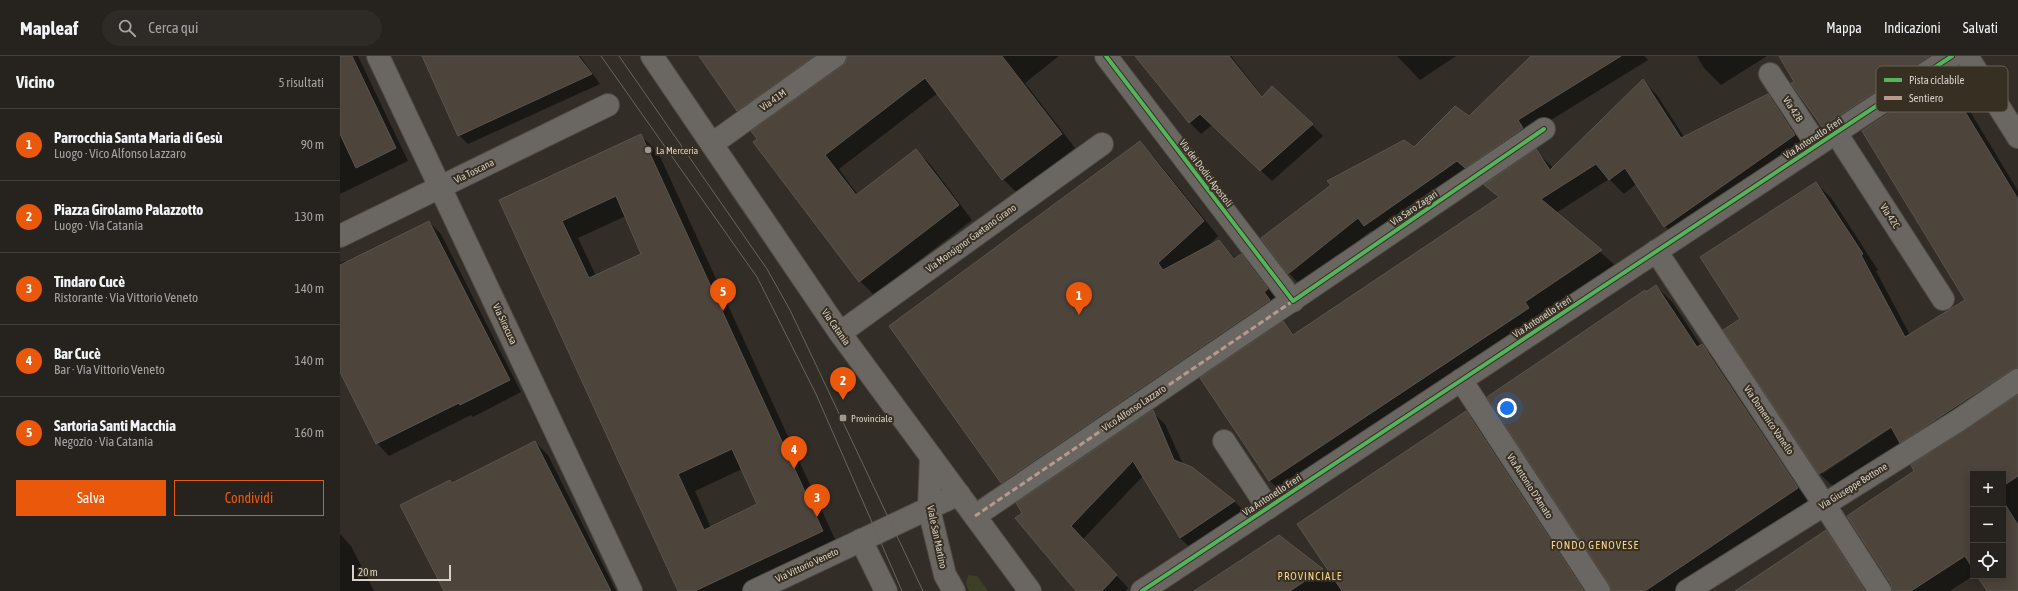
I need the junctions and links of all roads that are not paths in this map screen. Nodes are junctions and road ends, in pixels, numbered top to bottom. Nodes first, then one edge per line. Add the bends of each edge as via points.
1 (378, 56) edge
2 (652, 56) edge
3 (835, 56) edge
4 (1106, 56) edge
5 (1952, 56) edge
6 (1967, 56) edge
7 (1937, 66) edge
8 (1973, 66) edge
9 (1770, 74) dead end
10 (608, 105) dead end
11 (1876, 107) edge
12 (2002, 112) edge
13 (1544, 130) dead end
14 (1836, 134) junction
15 (2018, 138) edge
16 (712, 144) junction
17 (1102, 144) dead end
18 (1817, 145) junction
19 (440, 187) junction
20 (340, 236) edge
21 (1656, 251) junction
22 (1943, 299) dead end
23 (1293, 301) junction
24 (840, 333) junction
25 (1461, 380) junction
26 (2018, 380) edge
27 (1224, 441) dead end
28 (931, 457) junction
29 (959, 494) junction
30 (1824, 504) junction
31 (1268, 508) junction
32 (929, 509) junction
33 (975, 516) junction
34 (861, 540) junction
35 (631, 591) edge
36 (754, 591) edge
37 (886, 591) edge
38 (954, 591) edge
39 (1030, 591) edge
40 (1142, 591) edge
41 (1599, 591) edge
42 (1688, 591) edge
43 (1880, 591) edge

1 - 19 street, Via Siracusa
2 - 16 street, Via Catania
3 - 16 street, Via 41M
4 - 23 street, Via dei Dodici Apostoli
5 - 7 street, Via Antonello Freri
6 - 8 street
9 - 18 street, Via 42B
10 - 19 street, Via Toscana
11 - 14 street, Via Antonello Freri
12 - 15 street
13 - 23 street, Via Saro Zagari
14 - 18 street, Via Antonello Freri
14 - 22 street, Via 42C
16 - 24 street, Via Catania
17 - 24 street, Via Monsignor Gaetano Grano
18 - 21 street, Via Antonello Freri
19 - 20 street, Via Toscana
19 - 35 street, Via Siracusa
21 - 25 street, Via Antonello Freri
21 - 30 street, Via Domenico Vanello
23 - 33 street, Vico Alfonso Lazzaro
24 - 28 street, Via Catania
25 - 31 street, Via Antonello Freri
25 - 41 street, Via Antonio D'Amato
26 - 30 street, Via Giuseppe Bottone
27 - 31 street
28 - 29 street, Via Catania
28 - 32 street, Viale San Martino
29 - 32 street, Via Vittorio Veneto
29 - 33 street, Via Catania
30 - 42 street, Via Giuseppe Bottone
30 - 43 street, Via Domenico Vanello
31 - 40 street, Via Antonello Freri
32 - 34 street, Via Vittorio Veneto
32 - 38 street, Viale San Martino via 946,575
33 - 39 street, Via Catania
34 - 36 street, Via Vittorio Veneto
34 - 37 street

